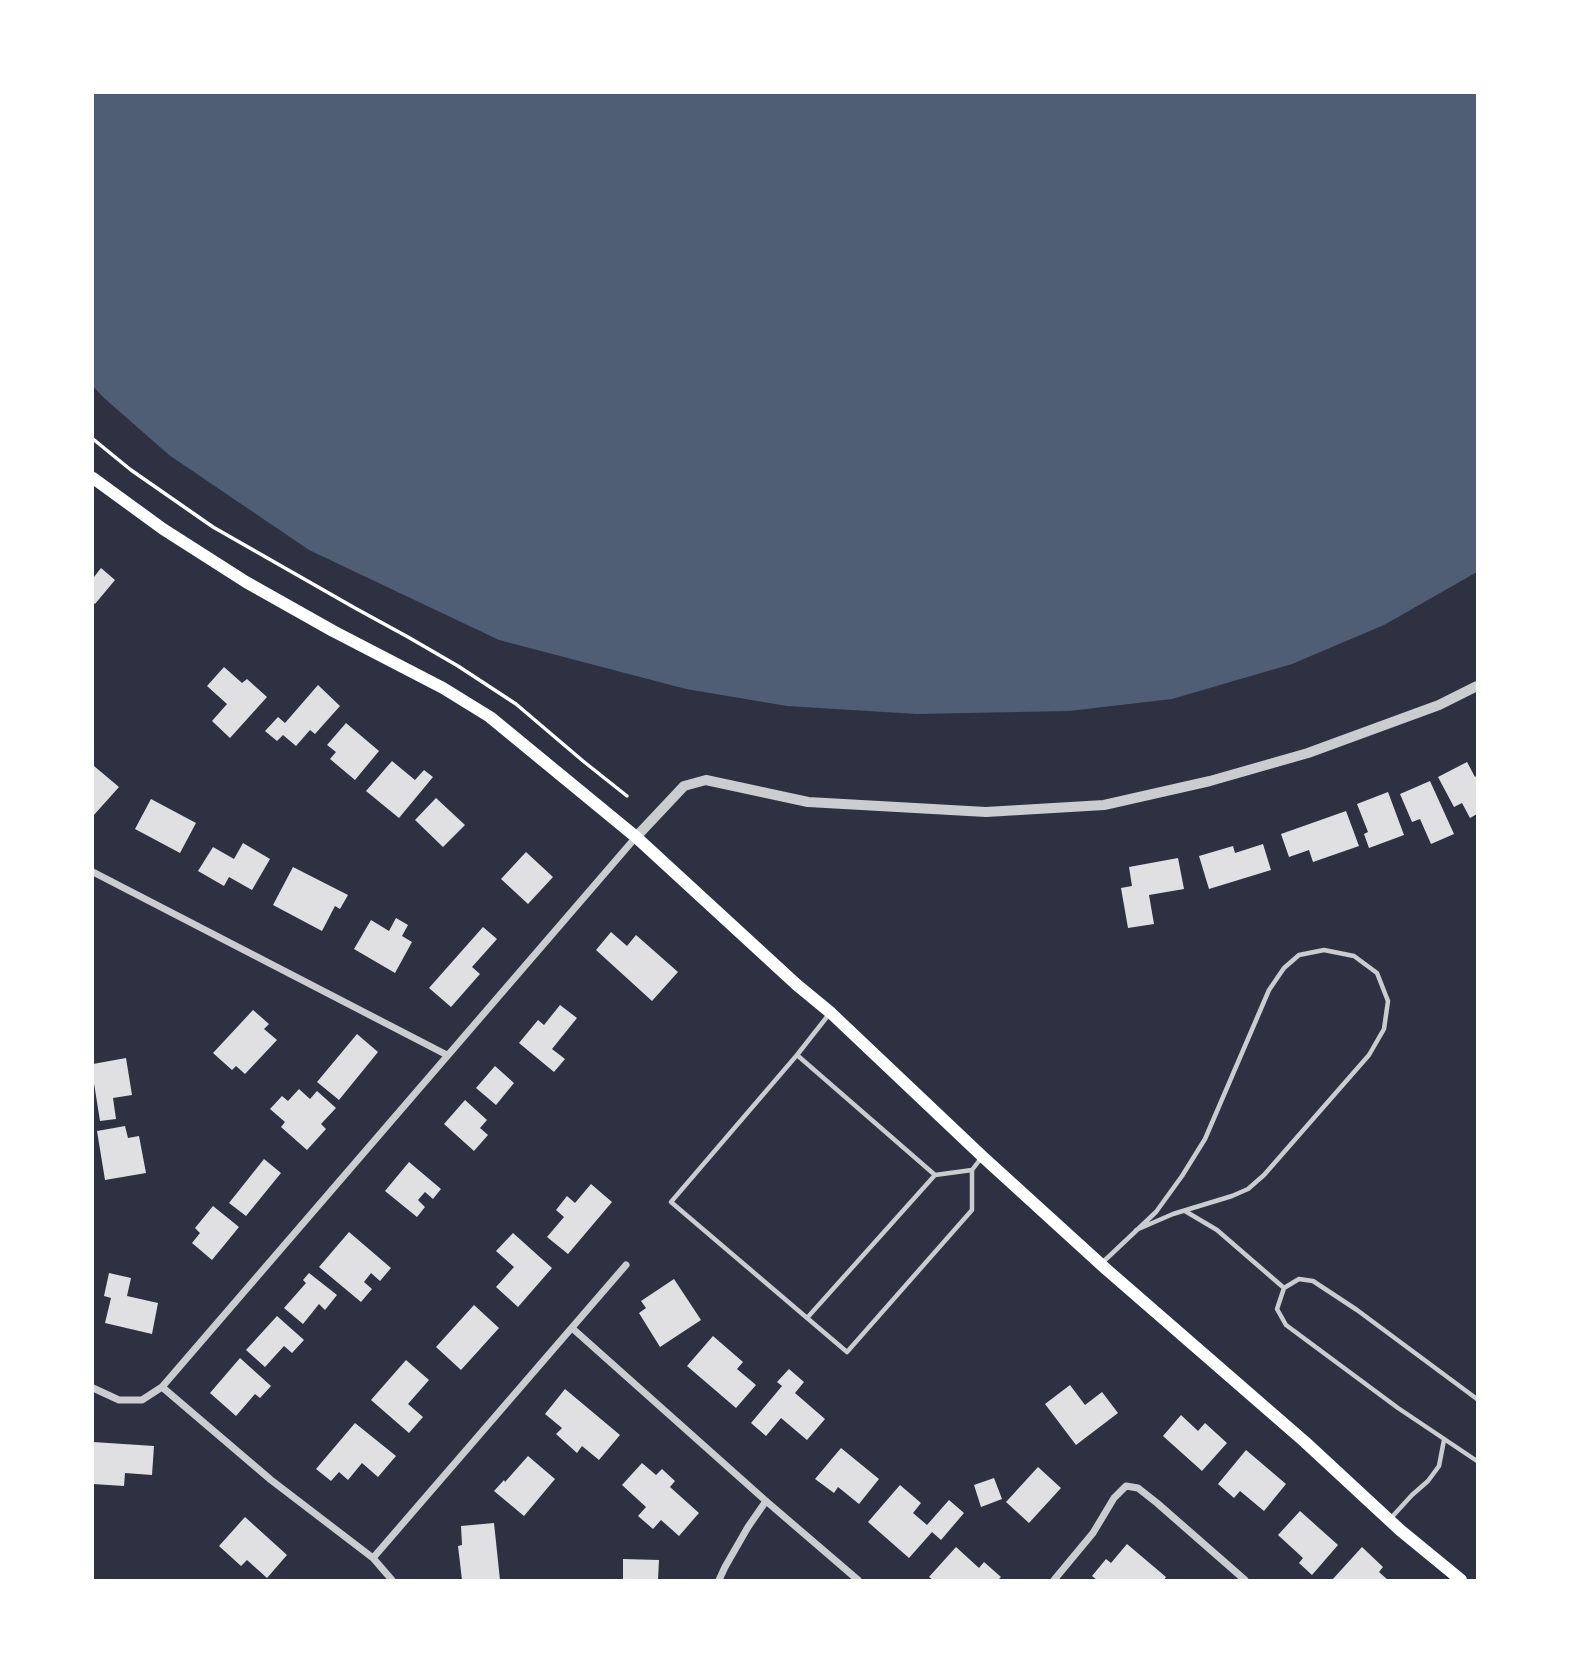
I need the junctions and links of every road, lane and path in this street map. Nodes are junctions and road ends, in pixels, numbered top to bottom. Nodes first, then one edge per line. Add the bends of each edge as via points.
1 (93, 439) edge
2 (93, 478) edge
3 (1477, 686) edge
4 (627, 796) dead end
5 (636, 837) junction
6 (93, 872) edge
7 (831, 1013) junction
8 (447, 1055) junction
9 (797, 1055) junction
10 (983, 1157) junction
11 (972, 1170) junction
12 (935, 1175) junction
13 (1184, 1211) junction
14 (1136, 1230) junction
15 (1100, 1264) junction
16 (626, 1265) dead end
17 (1284, 1288) junction
18 (807, 1318) junction
19 (572, 1328) junction
20 (162, 1387) junction
21 (93, 1388) edge
22 (1477, 1399) edge
23 (1444, 1440) junction
24 (1477, 1461) edge
25 (766, 1501) junction
26 (1389, 1520) junction
27 (373, 1558) junction
28 (392, 1580) edge
29 (719, 1580) edge
30 (858, 1580) edge
31 (1054, 1580) edge
32 (1245, 1580) edge
33 (1461, 1580) edge

1 - 4 path via 213,527 458,666 516,704
2 - 5 main road via 246,583 490,717
3 - 5 street via 1439,705 1308,753 1104,805 986,812 808,802 706,780 684,786
5 - 7 main road
5 - 8 street
6 - 8 street
7 - 9 lane
7 - 10 main road
8 - 20 street
9 - 12 lane
9 - 18 lane via 671,1202
10 - 11 lane
10 - 15 main road
11 - 12 lane
11 - 18 lane via 972,1210 847,1352
12 - 18 lane
13 - 14 lane
13 - 14 lane via 1248,1189 1369,1055 1384,1029 1388,1001 1377,973 1354,956 1324,950 1299,955 1284,968 1269,990 1205,1139 1156,1212
13 - 17 lane via 1217,1230
14 - 15 lane
15 - 26 main road
16 - 19 street
17 - 22 lane via 1299,1279 1313,1280
17 - 23 lane via 1277,1309 1286,1325
19 - 25 street
19 - 27 street
20 - 21 street via 142,1400 118,1400
20 - 27 street via 271,1480
23 - 24 lane
23 - 26 lane via 1439,1466
25 - 29 street
25 - 30 street
26 - 33 main road
27 - 28 street
31 - 32 street via 1126,1486 1138,1488 1157,1503

